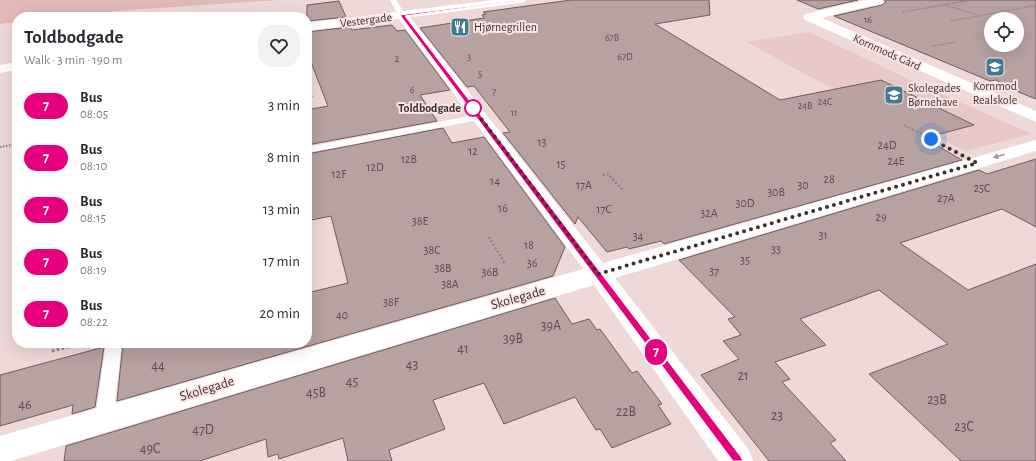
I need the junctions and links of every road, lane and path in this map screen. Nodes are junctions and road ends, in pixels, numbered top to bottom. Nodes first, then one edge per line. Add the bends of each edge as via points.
1 (392, 0) edge
2 (520, 0) edge
3 (871, 0) edge
4 (971, 0) edge
5 (946, 4) junction
6 (1036, 7) edge
7 (903, 12) dead end
8 (402, 15) junction
9 (979, 16) junction
10 (951, 21) dead end
11 (312, 26) edge
12 (12, 67) edge
13 (0, 69) edge
14 (995, 84) dead end
15 (973, 89) junction
16 (480, 117) junction
17 (1036, 117) edge
18 (904, 125) dead end
19 (12, 145) edge
20 (1036, 145) edge
21 (0, 147) edge
22 (312, 149) edge
23 (977, 163) junction
24 (603, 175) dead end
25 (624, 191) dead end
26 (489, 237) dead end
27 (505, 264) dead end
28 (598, 274) junction
29 (64, 348) edge
30 (113, 348) edge
31 (52, 351) dead end
32 (104, 419) junction
33 (0, 450) edge
34 (737, 461) edge

1 - 8 lane
2 - 8 street, Vestergade
3 - 15 street, Kornmods Gård via 878,2 809,18
4 - 5 path
5 - 7 path
5 - 9 path
6 - 9 path
8 - 11 street, Vestergade
8 - 16 street
9 - 10 path
12 - 13 street
14 - 15 lane
15 - 17 street, Kornmods Gård
16 - 22 lane
16 - 28 street
18 - 23 path
19 - 21 path
20 -> 23 street, Skolegade
23 - 28 street, Skolegade
24 - 25 path via 608,174
26 - 27 path
28 - 32 street, Skolegade
28 - 34 street
29 - 31 path
30 - 32 lane
32 - 33 street, Skolegade

